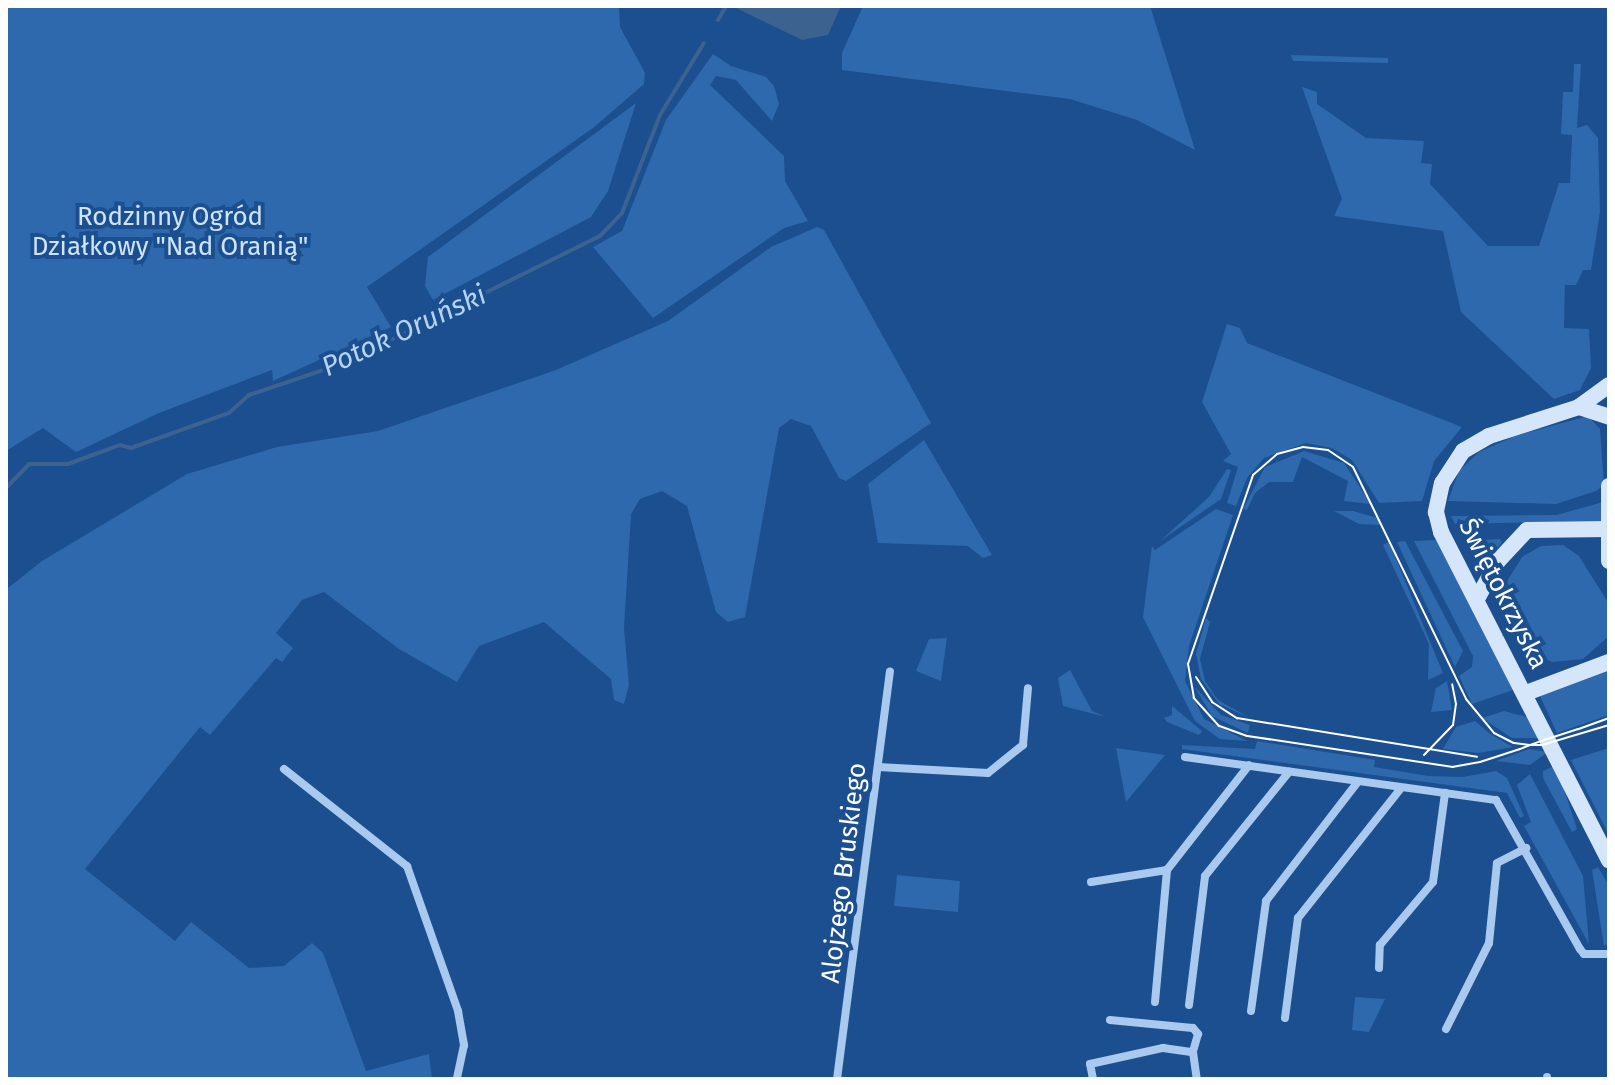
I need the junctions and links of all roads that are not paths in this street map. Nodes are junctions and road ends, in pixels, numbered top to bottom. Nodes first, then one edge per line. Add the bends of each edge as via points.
1 (1609, 385) edge
2 (1579, 407) junction
3 (1609, 417) edge
4 (1609, 486) edge
5 (1608, 529) edge
6 (1609, 561) edge
7 (1477, 599) junction
8 (1609, 662) edge
9 (890, 671) dead end
10 (1028, 688) dead end
11 (1526, 693) junction
12 (1185, 757) dead end
13 (1249, 765) junction
14 (878, 767) junction
15 (284, 769) dead end
16 (1289, 772) junction
17 (1357, 783) junction
18 (1401, 788) junction
19 (1445, 793) junction
20 (1526, 848) junction
21 (1608, 853) edge
22 (1167, 870) junction
23 (1091, 882) dead end
24 (1609, 954) edge
25 (1379, 968) dead end
26 (1155, 1002) dead end
27 (1189, 1005) dead end
28 (1251, 1011) dead end
29 (1285, 1018) dead end
30 (1110, 1020) dead end
31 (1446, 1029) dead end
32 (1193, 1052) junction
33 (457, 1079) edge
34 (837, 1079) edge
35 (1093, 1079) edge
36 (1197, 1079) edge

1 - 2 main road, Świętokrzyska
2 - 3 main road
2 - 7 main road, Świętokrzyska via 1489,436 1463,451 1450,467 1436,512
4 - 5 main road
5 - 6 main road
5 - 7 main road via 1527,530 1498,561
7 - 11 main road, Świętokrzyska
8 - 11 main road
9 - 14 street, Alojzego Bruskiego
10 - 14 street via 1023,745 988,773
11 - 21 main road, Świętokrzyska
12 - 13 street
13 - 16 street
13 - 22 street
14 - 34 street, Alojzego Bruskiego
15 - 33 street via 407,866 458,1011 464,1045
16 - 17 street
16 - 27 street via 1205,876
17 - 18 street
17 - 28 street via 1266,901
18 - 19 street
18 - 29 street via 1298,918
19 - 20 street via 1501,802
19 - 25 street via 1433,882 1380,945
20 - 24 street via 1580,949 1584,954
20 - 31 street via 1497,863 1489,943
22 - 23 street
22 - 26 street
30 - 32 street via 1193,1028 1198,1040
32 - 35 street via 1163,1048 1090,1064
32 - 36 street

